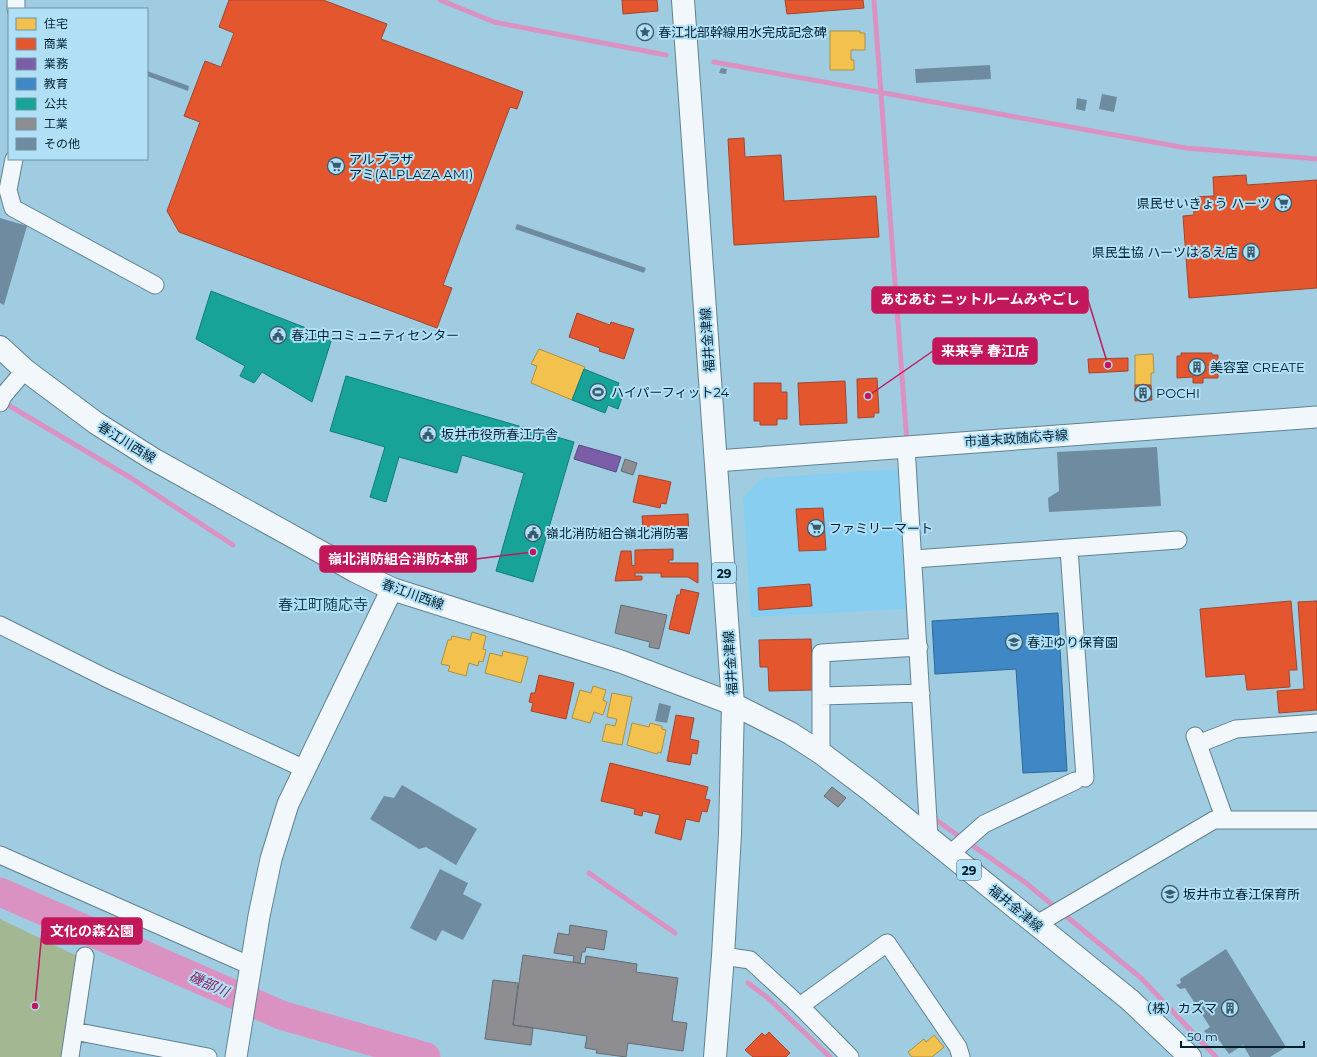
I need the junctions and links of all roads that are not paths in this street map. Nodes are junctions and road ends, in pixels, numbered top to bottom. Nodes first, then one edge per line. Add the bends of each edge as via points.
1 (683, 0) edge
2 (14, 160) edge
3 (155, 285) dead end
4 (0, 348) edge
5 (25, 370) junction
6 (2, 399) edge
7 (1317, 417) edge
8 (906, 446) junction
9 (716, 461) junction
10 (1178, 540) dead end
11 (1069, 549) junction
12 (914, 559) junction
13 (392, 589) junction
14 (0, 625) edge
15 (919, 647) junction
16 (921, 693) junction
17 (821, 696) junction
18 (733, 704) junction
19 (1317, 723) edge
20 (821, 753) junction
21 (305, 769) junction
22 (1225, 820) junction
23 (1317, 820) edge
24 (928, 837) junction
25 (950, 854) junction
26 (0, 855) edge
27 (1036, 924) junction
28 (85, 956) dead end
29 (723, 956) junction
30 (251, 966) junction
31 (800, 1006) junction
32 (74, 1031) junction
33 (70, 1057) edge
34 (208, 1057) edge
35 (236, 1057) edge
36 (715, 1057) edge
37 (850, 1057) edge
38 (961, 1057) edge
39 (1190, 1057) edge

1 - 9 main road, 福井金津線 / 29
2 - 3 street via 8,190 13,208
4 - 5 main road, 春江川西線
5 - 6 street
5 - 13 main road, 春江川西線 via 96,423 153,459
7 - 8 street, 市道末政随応寺線
8 - 9 street, 市道末政随応寺線
8 - 12 street
9 - 18 main road, 福井金津線 / 29
10 - 11 street
11 - 12 street
11 - 25 street via 1080,780 984,824
12 - 15 street
13 - 18 main road, 春江川西線 via 622,662
13 - 21 street
14 - 21 street via 106,678
15 - 16 street
15 - 17 street via 821,653
16 - 17 street
16 - 24 street
17 - 20 street
18 - 20 main road, 福井金津線 / 29 via 772,723
18 - 29 main road, 福井金津線 / 29 via 730,834
19 - 22 street via 1236,729 1196,740
20 - 24 main road, 福井金津線 / 29
21 - 30 street via 288,804 271,859
22 - 23 street
22 - 27 street via 1214,820
24 - 25 main road, 福井金津線 / 29
25 - 27 main road, 福井金津線 / 29
26 - 30 street
27 - 39 main road, 福井金津線 / 29 via 1130,1000
28 - 32 street
29 - 31 street via 750,960
29 - 36 main road, 福井金津線 / 29
30 - 35 street
31 - 37 street
31 - 38 street via 887,943 958,1047
32 - 33 street
32 - 34 street

